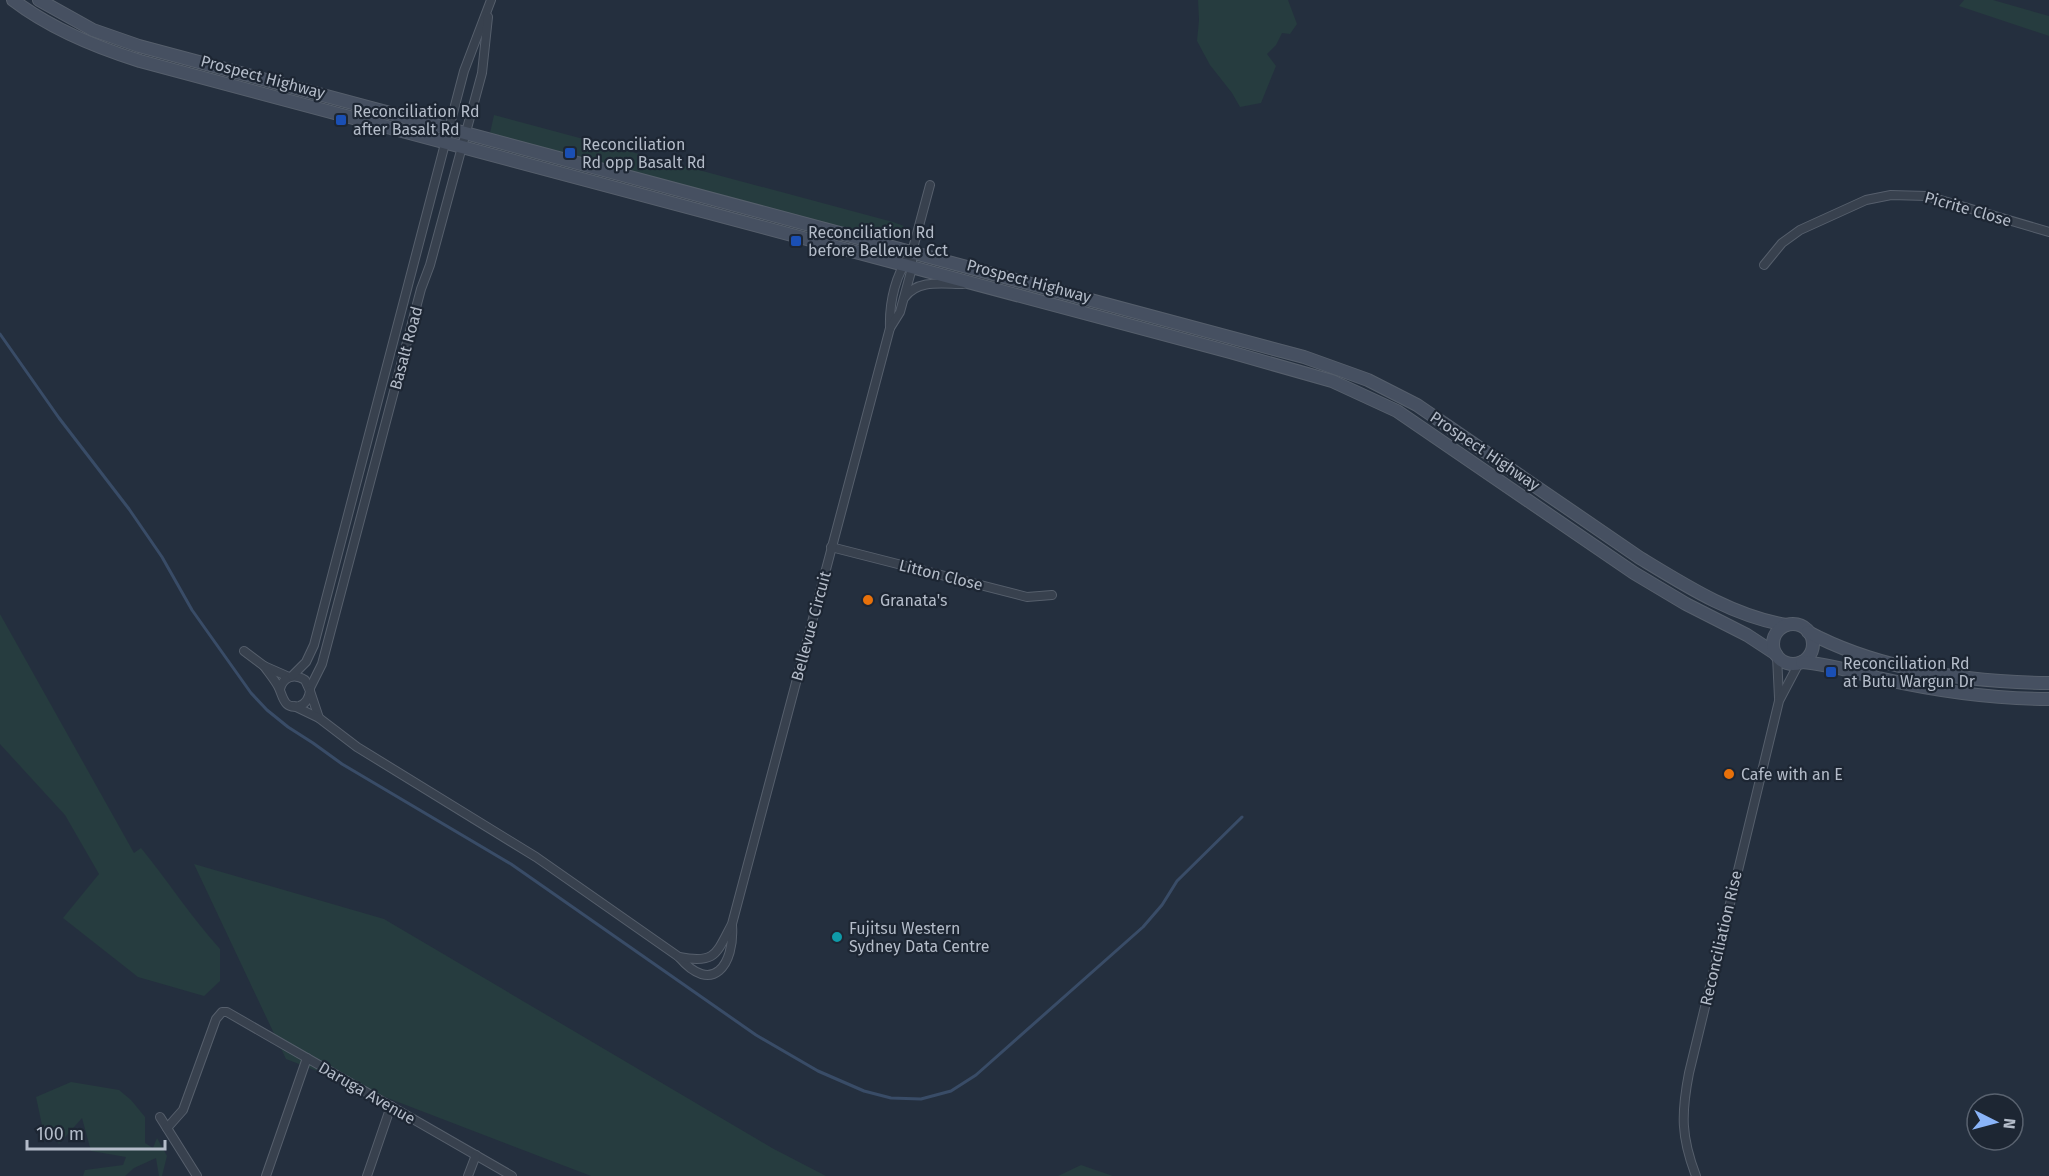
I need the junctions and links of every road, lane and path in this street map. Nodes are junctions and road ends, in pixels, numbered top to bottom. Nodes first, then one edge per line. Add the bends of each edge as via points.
1 (13, 0) edge
2 (39, 0) edge
3 (490, 3) edge
4 (448, 128) junction
5 (466, 133) junction
6 (445, 142) junction
7 (461, 147) junction
8 (930, 185) dead end
9 (2049, 232) edge
10 (912, 252) junction
11 (1764, 265) dead end
12 (907, 266) junction
13 (972, 283) junction
14 (902, 302) junction
15 (890, 328) junction
16 (395, 338) junction
17 (408, 342) junction
18 (831, 547) junction
19 (1052, 595) dead end
20 (1786, 625) junction
21 (1808, 632) junction
22 (244, 651) dead end
23 (1776, 655) junction
24 (1801, 662) junction
25 (264, 666) junction
26 (290, 676) junction
27 (2049, 683) edge
28 (280, 689) junction
29 (310, 690) junction
30 (2049, 699) edge
31 (1779, 701) junction
32 (294, 706) junction
33 (319, 718) junction
34 (732, 924) junction
35 (679, 957) junction
36 (307, 1059) junction
37 (391, 1106) junction
38 (160, 1117) dead end
39 (167, 1128) junction
40 (476, 1155) junction
41 (192, 1174) edge
42 (266, 1176) edge
43 (367, 1176) edge
44 (468, 1176) edge
45 (512, 1176) edge
46 (1696, 1176) edge

1 - 6 main road, Prospect Highway via 58,28 114,53
2 - 4 main road, Prospect Highway via 93,30 138,46
3 - 4 street, Basalt Road
3 - 5 street, Basalt Road via 482,73
4 - 5 main road, Prospect Highway
4 - 6 street, Basalt Road
5 - 7 street, Basalt Road
5 - 10 main road, Prospect Highway
6 - 7 main road, Prospect Highway
6 - 16 street, Basalt Road
7 - 12 main road, Prospect Highway
7 - 17 street, Basalt Road
8 - 10 street, Bellevue Circuit
9 - 11 street, Picrite Close via 1928,196 1891,195 1866,200 1800,231 1782,243
10 - 12 street, Bellevue Circuit
10 - 20 main road, Prospect Highway via 1213,331 1368,380 1417,405 1666,574 1747,615
12 - 13 main road, Prospect Highway
12 - 14 street, Bellevue Circuit
12 - 15 street, Bellevue Circuit via 890,310
13 - 14 street via 921,285
13 - 23 main road, Prospect Highway via 1317,376 1382,402 1634,573 1748,635
14 - 15 street, Bellevue Circuit
15 - 18 street, Bellevue Circuit
16 - 17 street
16 - 26 street, Basalt Road via 314,645 306,662
17 - 29 street, Basalt Road via 322,664
18 - 19 street, Litton Close via 1027,597
18 - 34 street, Bellevue Circuit
20 - 21 main road via 1797,624
20 - 23 main road via 1774,638
21 - 24 main road via 1812,651
21 - 27 main road via 1843,650 1901,666 1994,681
22 - 25 street
23 - 24 main road via 1787,663
23 - 31 street, Reconciliation Rise
24 - 30 main road via 1952,692
24 - 31 street, Reconciliation Rise
25 - 26 street
25 - 28 street
26 - 28 street
26 - 29 street via 305,680
28 - 32 street via 285,703
29 - 32 street via 308,700
29 - 33 street
31 - 46 street, Reconciliation Rise via 1689,1073 1684,1139
32 - 33 street, Bellevue Circuit
33 - 35 street, Bellevue Circuit via 357,747 536,857
34 - 35 street, Bellevue Circuit via 713,955 701,960
34 - 35 street, Bellevue Circuit via 731,954 720,970 701,975
36 - 37 street, Daruga Avenue
36 - 39 street, Daruga Avenue via 234,1014 222,1012 183,1110
36 - 42 street
37 - 40 street, Daruga Avenue
37 - 43 street
38 - 39 street
39 - 41 street
40 - 44 street
40 - 45 street, Daruga Avenue

